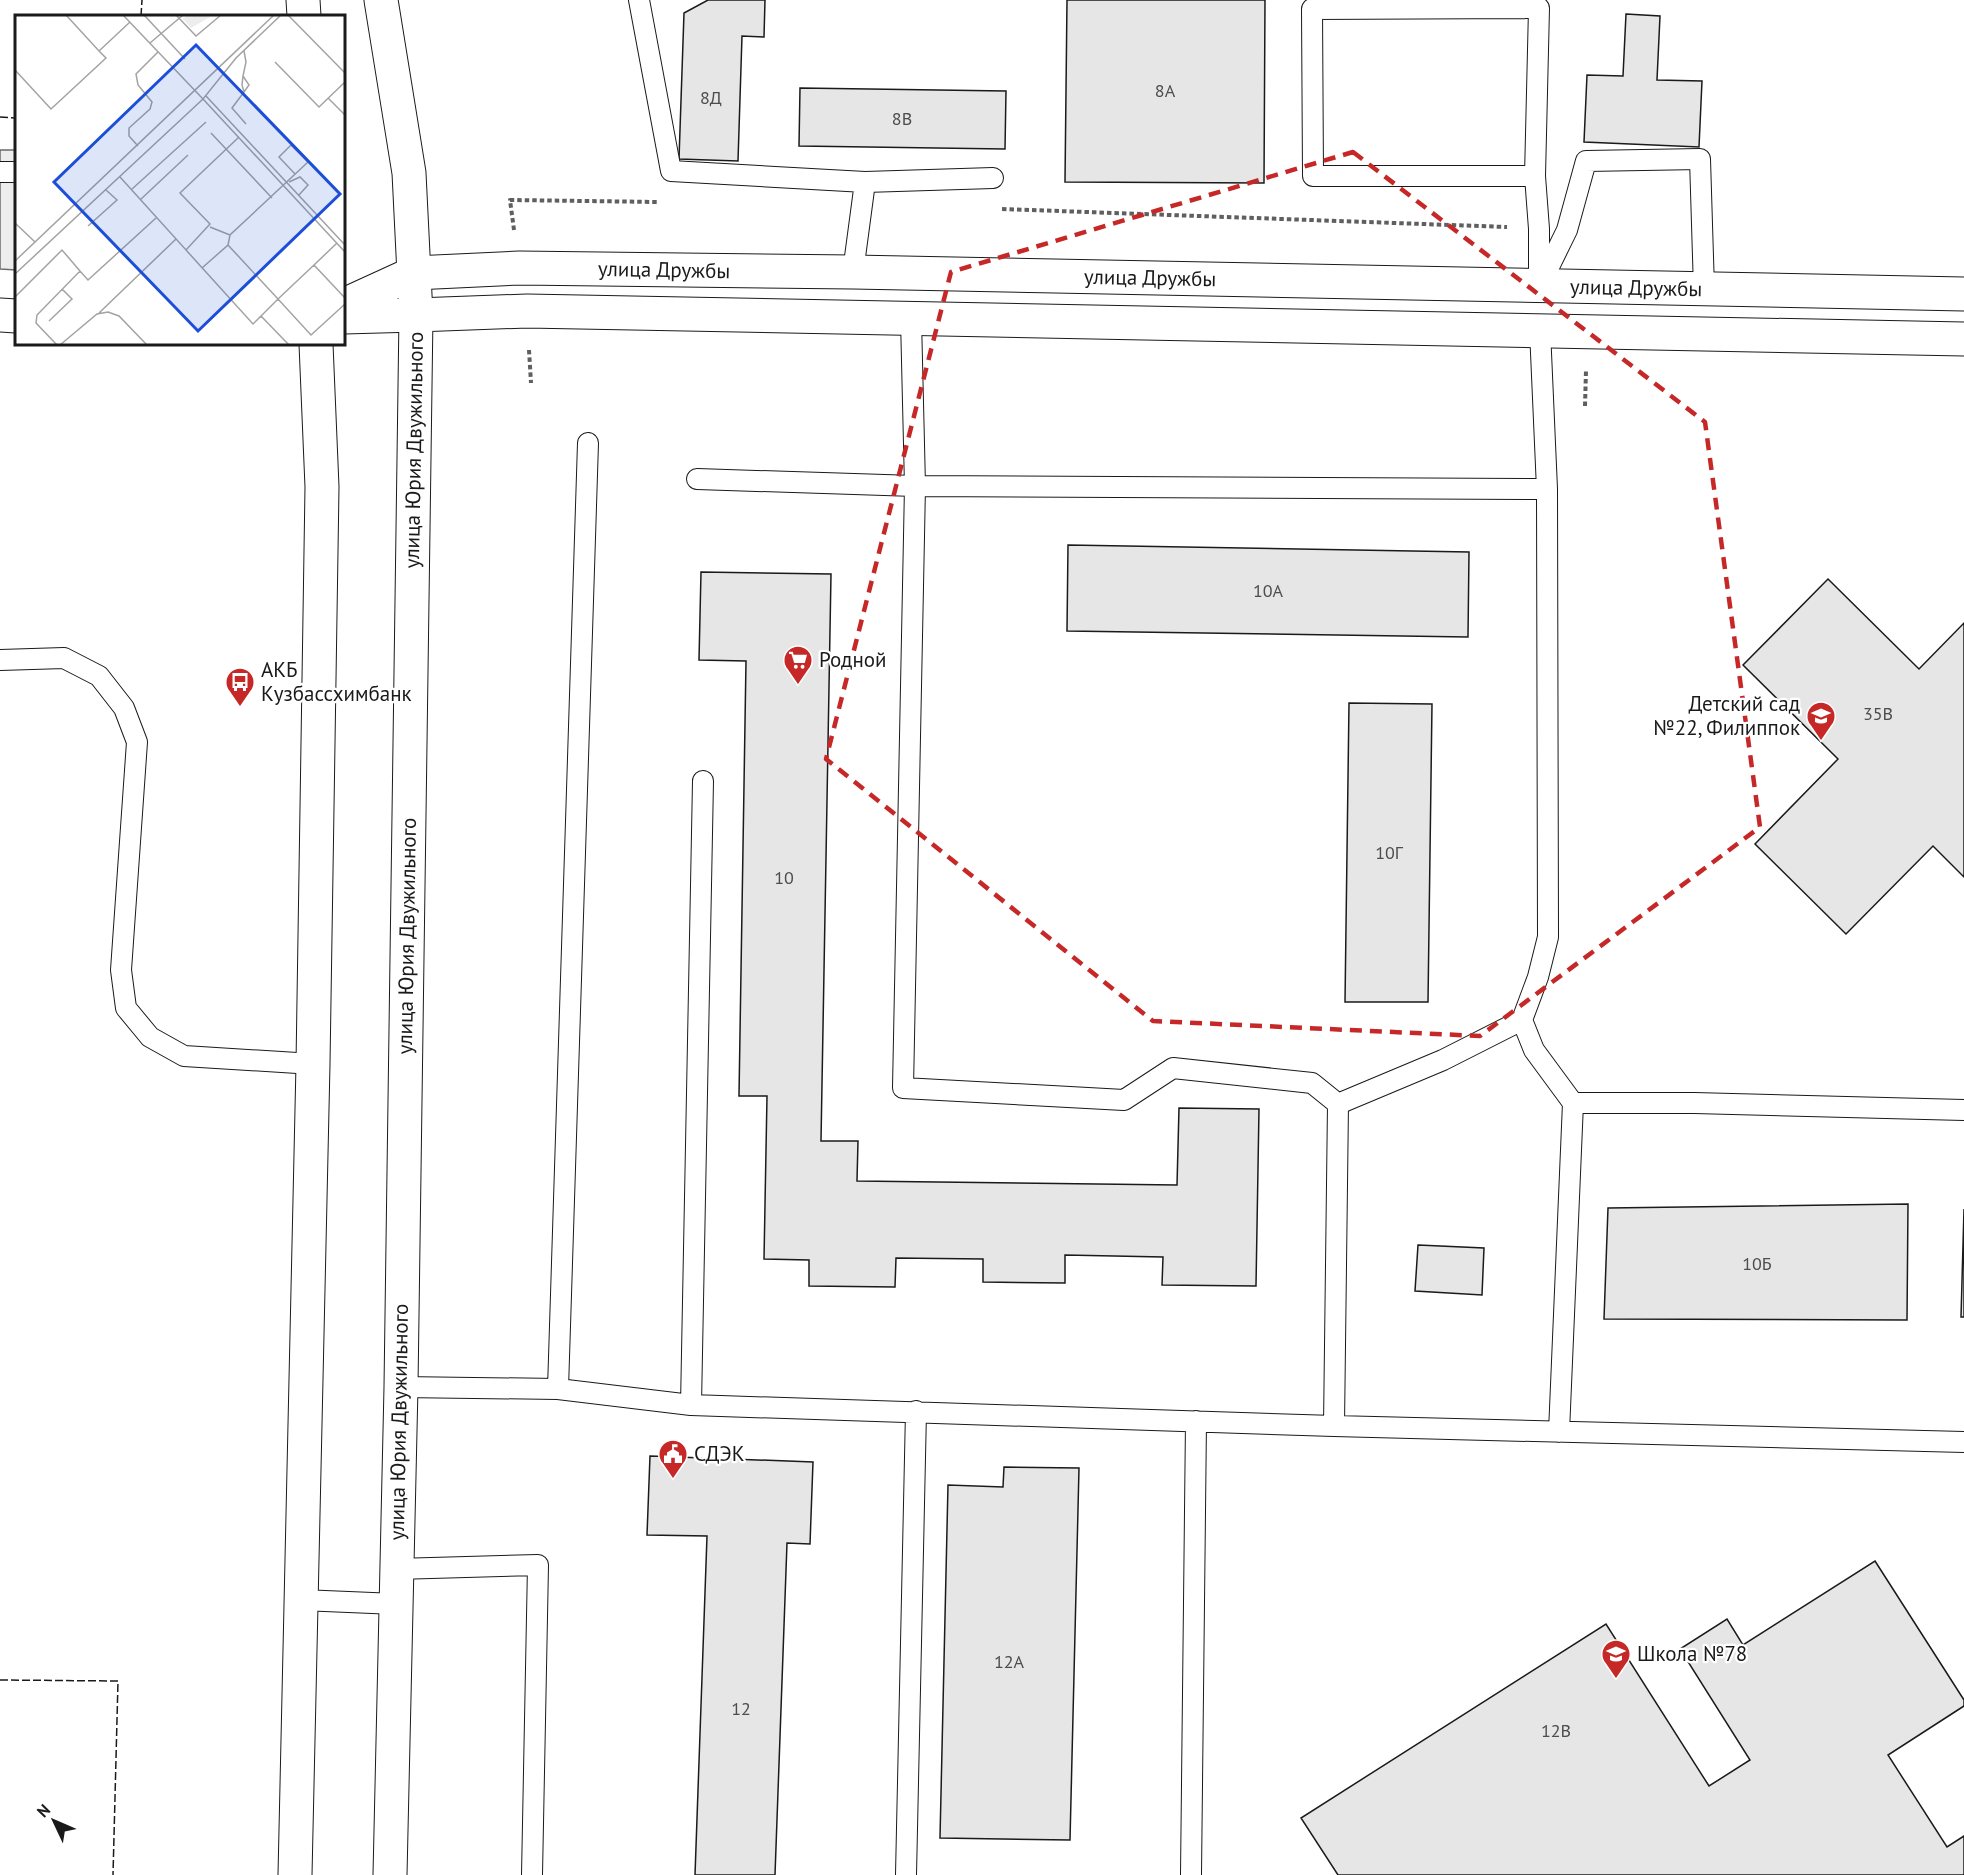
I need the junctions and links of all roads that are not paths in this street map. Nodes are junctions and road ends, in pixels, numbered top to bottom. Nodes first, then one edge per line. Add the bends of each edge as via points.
1 (303, 0) edge
2 (381, 0) edge
3 (639, 0) edge
4 (304, 15) edge
5 (1535, 176) junction
6 (993, 177) dead end
7 (866, 182) junction
8 (853, 272) junction
9 (414, 273) junction
10 (1539, 286) junction
11 (1704, 289) junction
12 (1964, 294) edge
13 (345, 304) edge
14 (0, 315) edge
15 (416, 315) junction
16 (15, 316) edge
17 (345, 317) edge
18 (911, 319) junction
19 (1540, 330) junction
20 (1964, 339) edge
21 (316, 345) edge
22 (588, 443) dead end
23 (697, 479) dead end
24 (915, 486) junction
25 (1547, 489) junction
26 (0, 660) edge
27 (703, 782) dead end
28 (1522, 1020) junction
29 (313, 1064) junction
30 (1573, 1103) junction
31 (1338, 1104) junction
32 (1964, 1110) edge
33 (400, 1387) junction
34 (558, 1389) junction
35 (691, 1405) junction
36 (916, 1411) junction
37 (1196, 1421) junction
38 (1334, 1426) junction
39 (1558, 1432) junction
40 (1964, 1442) edge
41 (396, 1569) junction
42 (301, 1600) junction
43 (396, 1604) junction
44 (295, 1875) edge
45 (390, 1875) edge
46 (532, 1875) edge
47 (906, 1875) edge
48 (1191, 1875) edge

1 - 4 main road
2 - 9 main road, улица Юрия Двужильного via 409,173
3 - 7 lane via 671,171
5 - 5 lane via 1539,8 1312,9 1312,176
5 - 10 lane
6 - 7 lane
7 - 8 lane
8 - 9 main road, улица Дружбы via 519,268
8 - 10 main road, улица Дружбы
9 - 13 main road, улица Дружбы
9 - 15 main road, улица Юрия Двужильного
10 - 11 main road, улица Дружбы
10 - 11 lane via 1567,230 1586,161 1700,159
10 - 19 main road
11 - 12 main road, улица Дружбы
14 - 16 main road
15 - 17 main road, улица Дружбы
15 - 18 main road, улица Дружбы via 527,311
15 - 33 main road, улица Юрия Двужильного
18 - 19 main road, улица Дружбы
18 - 24 lane
19 - 20 main road, улица Дружбы
19 - 25 lane
21 - 29 main road via 322,487
22 - 34 lane
23 - 24 lane
24 - 25 lane
24 - 31 lane via 903,1088 1124,1100 1173,1068 1312,1083
25 - 28 lane via 1548,937
26 - 29 lane via 64,658 99,676 124,708 137,742 121,970 126,1008 150,1037 184,1056
27 - 35 lane
28 - 30 lane via 1534,1050
28 - 31 lane via 1443,1060
29 - 42 main road
30 - 32 lane
30 - 39 lane
31 - 38 lane
33 - 34 lane
33 - 41 main road, улица Юрия Двужильного
34 - 35 lane
35 - 36 lane
36 - 37 lane
36 - 47 lane
37 - 38 lane
37 - 48 lane
38 - 39 lane
39 - 40 lane
41 - 43 main road, улица Юрия Двужильного
41 - 46 lane via 538,1565
42 - 43 lane
42 - 44 main road
43 - 45 main road, улица Юрия Двужильного

